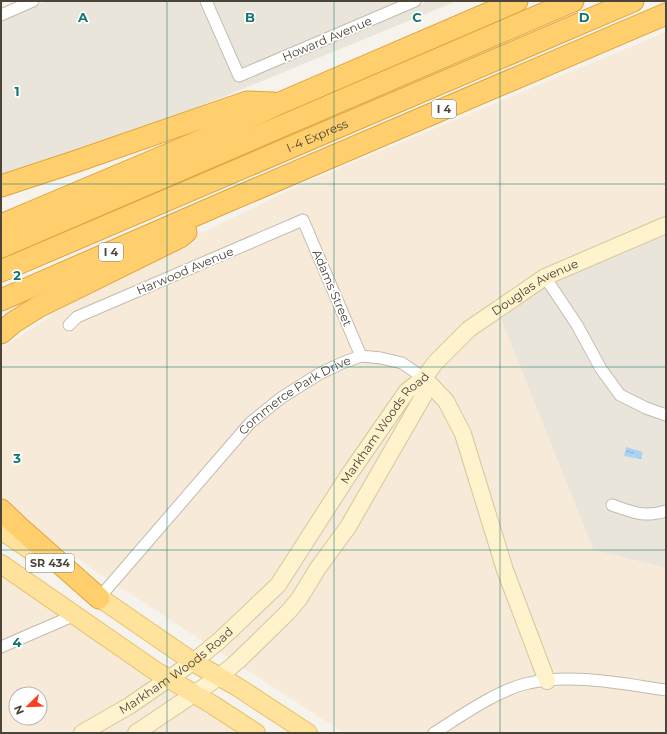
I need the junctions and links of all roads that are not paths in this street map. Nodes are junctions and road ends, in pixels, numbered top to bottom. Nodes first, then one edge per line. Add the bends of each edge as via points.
1 (33, 1) edge
2 (206, 1) edge
3 (415, 1) edge
4 (517, 1) edge
5 (573, 1) edge
6 (633, 1) edge
7 (666, 14) edge
8 (1, 15) edge
9 (280, 103) junction
10 (1, 186) edge
11 (221, 204) junction
12 (303, 220) joint
13 (1, 225) edge
14 (666, 225) edge
15 (1, 247) edge
16 (1, 271) edge
17 (545, 277) junction
18 (1, 300) edge
19 (69, 325) dead end
20 (1, 333) edge
21 (361, 356) junction
22 (424, 378) junction
23 (666, 415) edge
24 (612, 505) dead end
25 (1, 510) edge
26 (666, 512) edge
27 (1, 530) edge
28 (1, 564) edge
29 (99, 598) junction
30 (75, 615) junction
31 (1, 647) edge
32 (193, 662) junction
33 (219, 676) junction
34 (168, 679) junction
35 (547, 681) junction
36 (666, 690) edge
37 (194, 694) junction
38 (82, 733) edge
39 (136, 733) edge
40 (256, 733) edge
41 (308, 733) edge
42 (434, 733) edge

1 - 8 street
2 - 3 street, Howard Avenue via 239,76
4 - 9 highway
5 - 15 highway, I-4 Express
6 - 16 highway, I-4 Express
7 - 11 highway, I 4
9 - 10 highway via 247,102
9 - 13 highway via 200,141
11 - 18 highway, I 4
11 - 20 highway via 180,237 38,307
12 - 19 street, Harwood Avenue via 77,318
12 - 21 street, Adams Street
14 - 17 main road, Douglas Avenue
17 - 22 main road, Douglas Avenue via 469,329
17 - 23 street via 601,369 620,395
21 - 22 street, Commerce Park Drive via 402,363
21 - 29 street, Commerce Park Drive via 319,374 281,398 250,423
22 - 32 main road, Markham Woods Road via 407,391 278,584 219,641
22 - 33 main road, Markham Woods Road via 424,395 348,527 299,599 244,655
22 - 35 main road, Commerce Park Drive via 446,401 463,434 505,570
24 - 26 street via 643,515
25 - 29 highway
27 - 29 main road, SR 434
28 - 30 main road, SR 434
29 - 32 main road, SR 434
30 - 31 street
30 - 34 main road, SR 434
32 - 33 main road, SR 434
32 - 34 main road, Markham Woods Road
33 - 37 main road, Markham Woods Road
33 - 41 main road, SR 434
34 - 37 main road, SR 434
34 - 38 main road, Markham Woods Road
35 - 36 street via 601,680
35 - 42 street via 528,683 510,690
37 - 39 main road, Markham Woods Road
37 - 40 main road, SR 434

